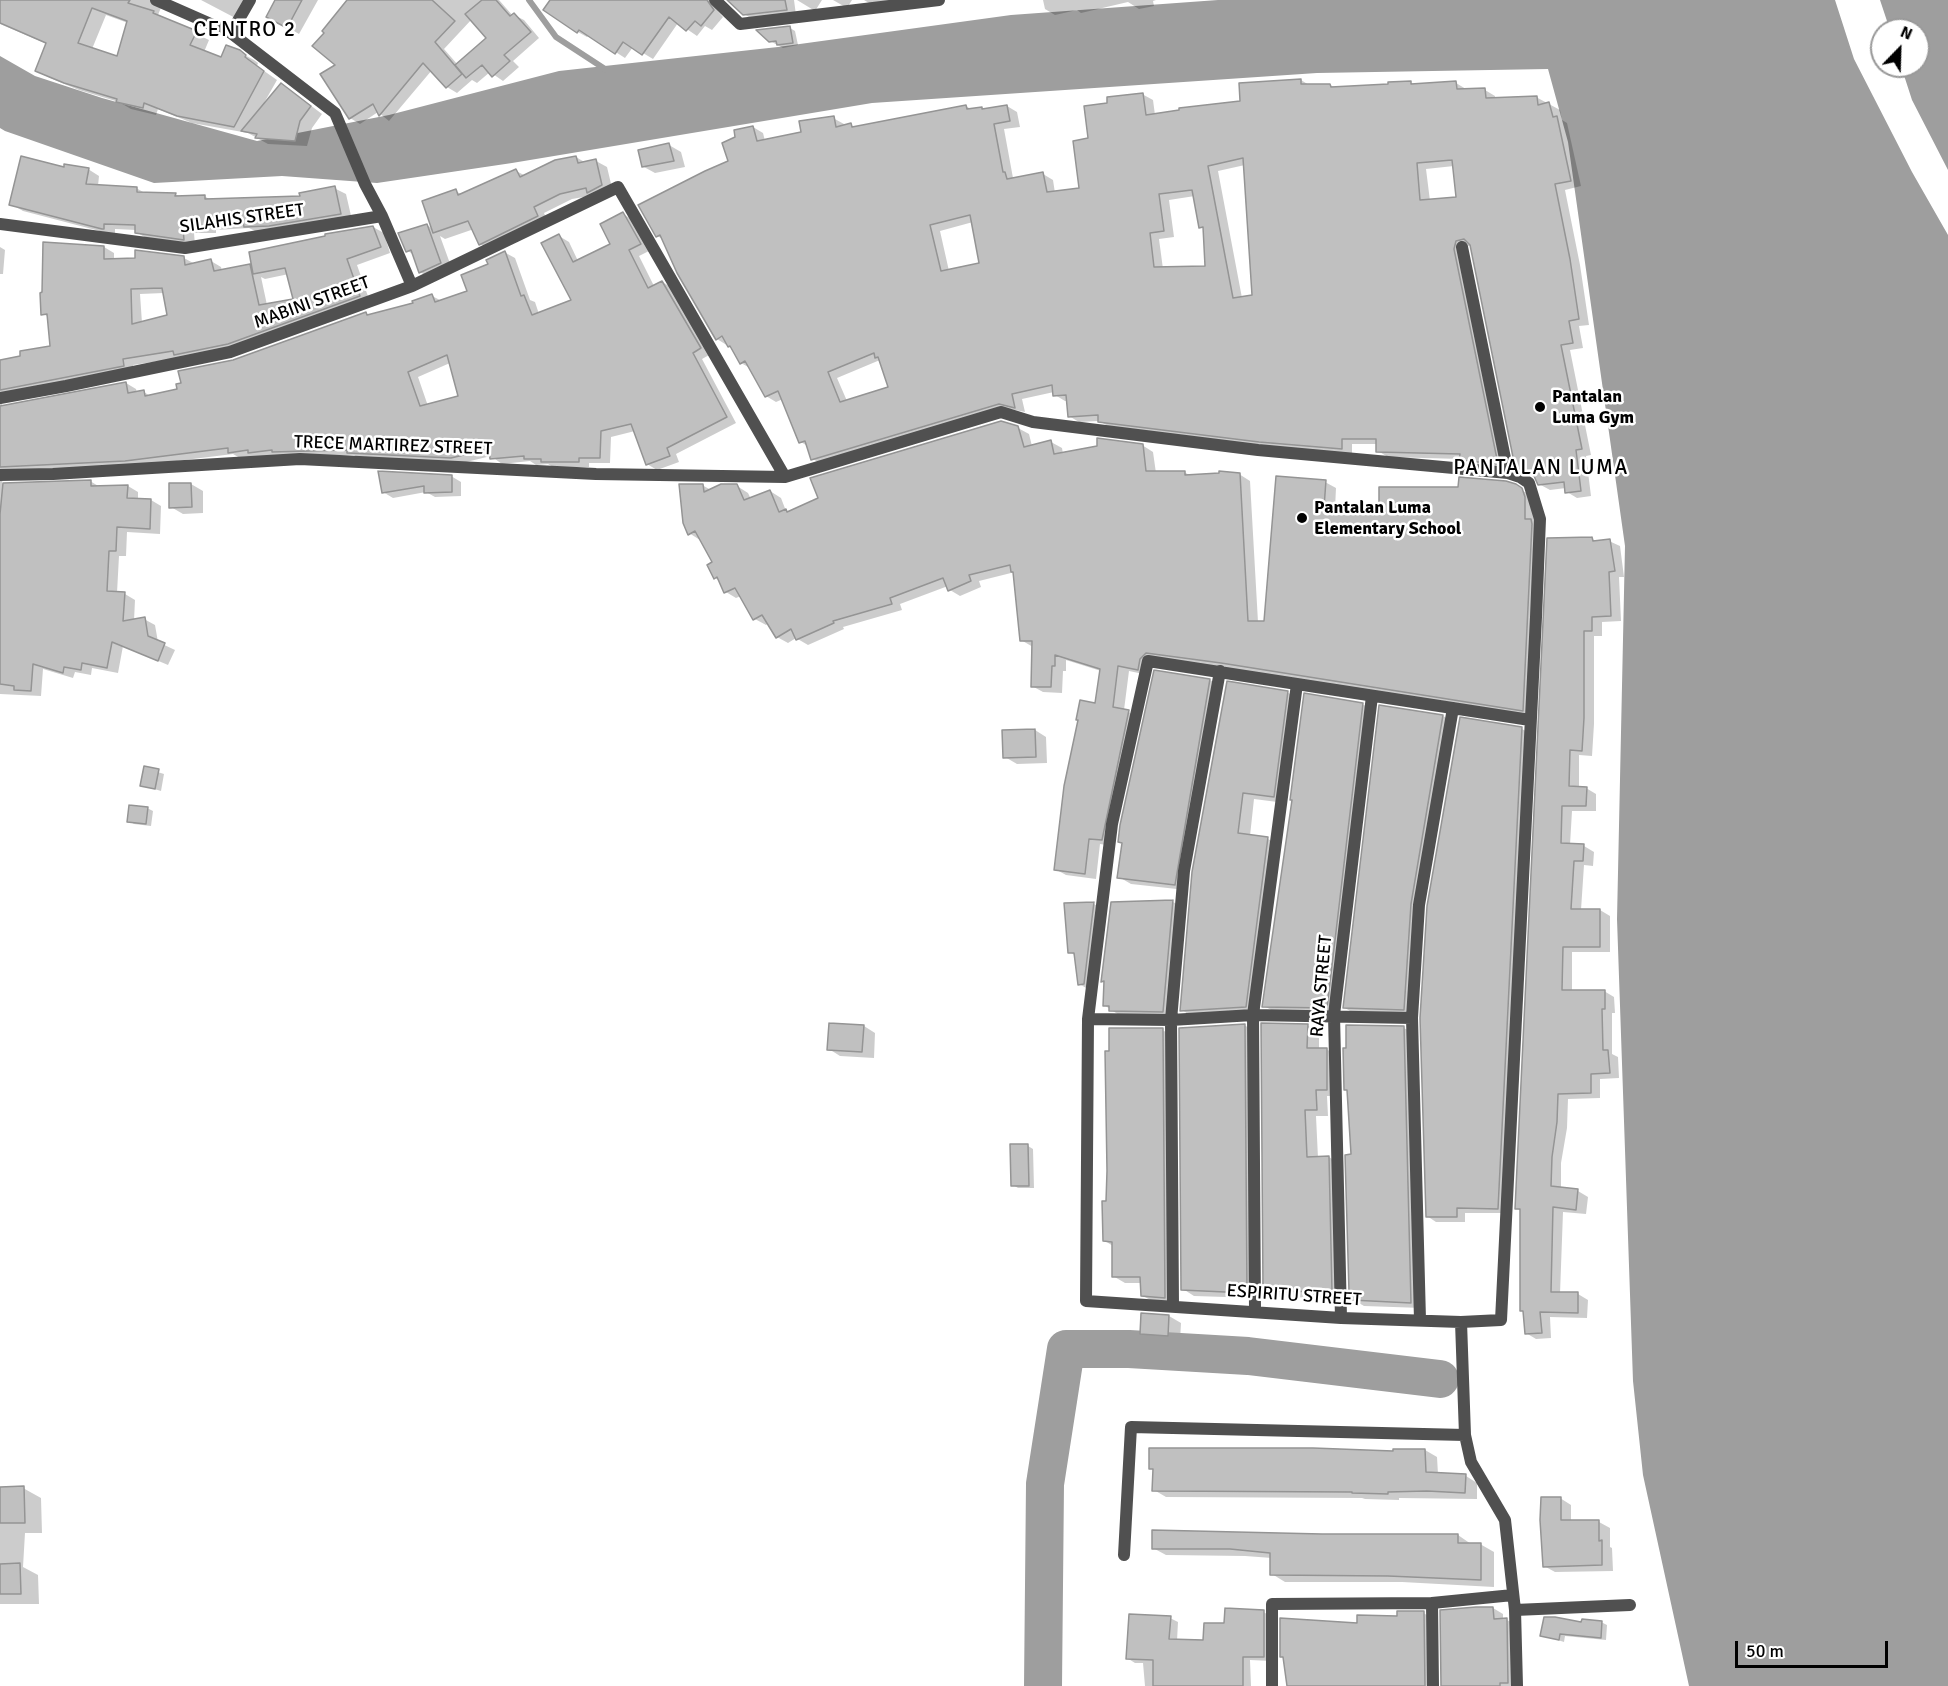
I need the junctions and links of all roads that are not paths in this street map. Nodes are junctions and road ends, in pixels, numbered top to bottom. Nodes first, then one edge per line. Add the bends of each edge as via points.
1 (156, 0) edge
2 (250, 0) edge
3 (715, 0) edge
4 (939, 0) edge
5 (231, 33) junction
6 (382, 216) junction
7 (0, 224) edge
8 (1462, 247) dead end
9 (412, 286) junction
10 (0, 398) edge
11 (1508, 473) junction
12 (0, 475) edge
13 (785, 477) junction
14 (1220, 671) junction
15 (1297, 684) junction
16 (1372, 696) junction
17 (1453, 708) junction
18 (1530, 720) junction
19 (1252, 1015) junction
20 (1334, 1015) junction
21 (1088, 1018) junction
22 (1412, 1018) junction
23 (1171, 1020) junction
24 (1173, 1306) junction
25 (1255, 1311) junction
26 (1341, 1318) junction
27 (1420, 1320) junction
28 (1461, 1322) junction
29 (1465, 1435) junction
30 (1124, 1556) dead end
31 (1513, 1595) junction
32 (1432, 1604) junction
33 (1630, 1605) dead end
34 (1515, 1610) junction
35 (1272, 1686) edge
36 (1433, 1686) edge
37 (1517, 1686) edge

1 - 5 street
2 - 5 street
3 - 4 street via 740,24
5 - 6 street via 334,113
6 - 7 street, SILAHIS STREET via 185,248
6 - 9 street
8 - 11 street
9 - 10 street, MABINI STREET via 230,352
9 - 13 street, MABINI STREET via 618,187
11 - 13 street, TRECE MARTIREZ STREET via 1234,447 1033,422 1001,412
11 - 18 street via 1529,483 1540,519
12 - 13 street, TRECE MARTIREZ STREET via 300,459 596,474
14 - 15 street
14 - 21 street via 1148,661 1112,824
14 - 23 street via 1184,871
15 - 16 street
15 - 19 street
16 - 17 street
16 - 20 street, RAYA STREET
17 - 18 street
17 - 22 street via 1419,905
18 - 28 street, ESPIRITU STREET via 1501,1320
19 - 20 street
19 - 23 street
19 - 25 street
20 - 22 street
20 - 26 street, RAYA STREET
21 - 23 street
21 - 24 street, ESPIRITU STREET via 1086,1301
22 - 27 street
23 - 24 street
24 - 25 street, ESPIRITU STREET
25 - 26 street, ESPIRITU STREET
26 - 27 street, ESPIRITU STREET
27 - 28 street, ESPIRITU STREET
28 - 29 street
29 - 30 street via 1131,1427
29 - 31 street via 1471,1462 1504,1520
31 - 32 street
31 - 34 street
32 - 35 street via 1272,1604
32 - 36 street
33 - 34 street
34 - 37 street

